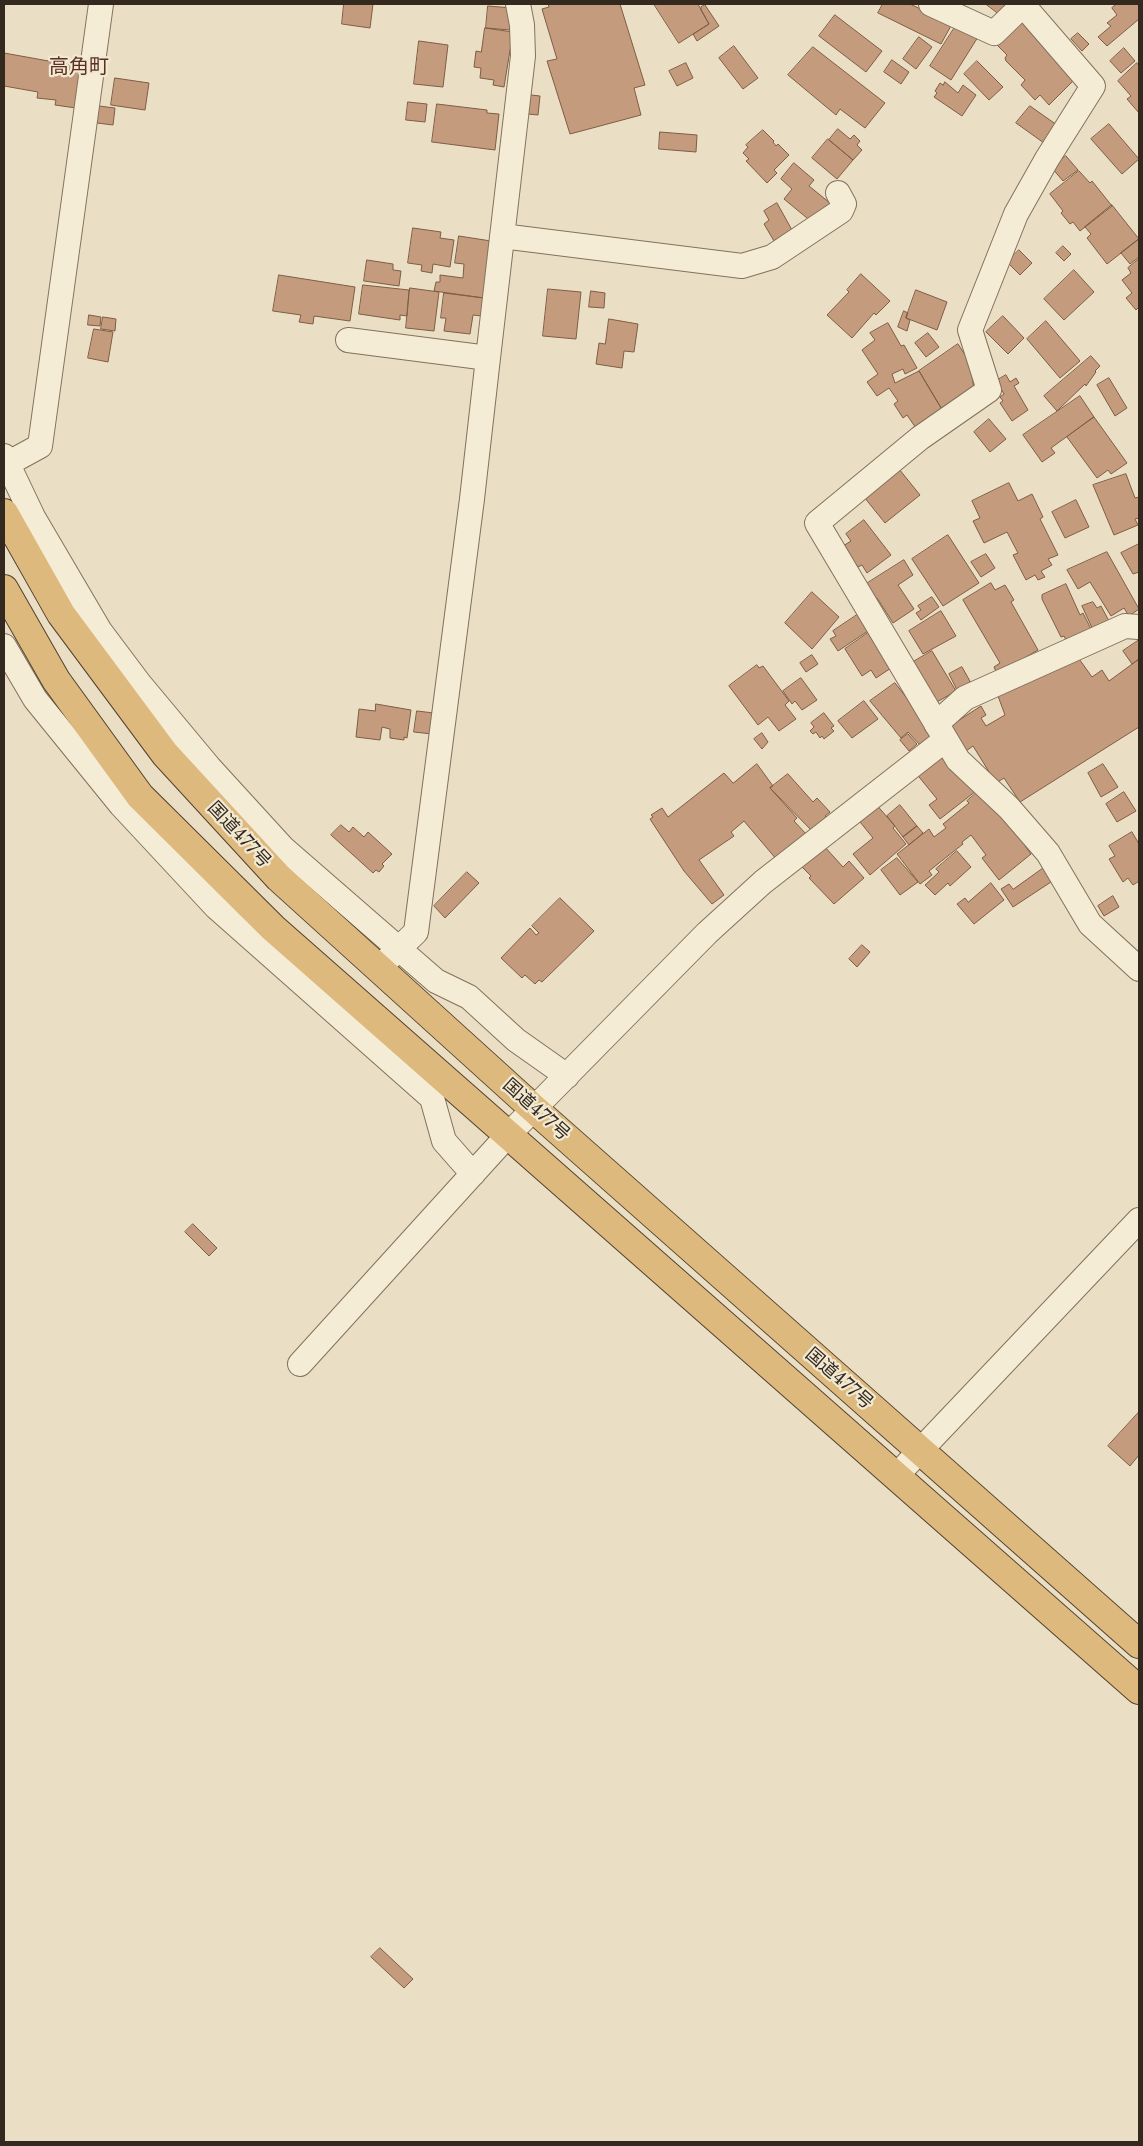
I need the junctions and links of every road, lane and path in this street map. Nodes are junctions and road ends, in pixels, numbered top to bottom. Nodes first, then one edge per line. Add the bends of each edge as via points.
1 (101, 4) edge
2 (518, 4) edge
3 (931, 4) edge
4 (1024, 4) edge
5 (838, 193) dead end
6 (502, 236) junction
7 (348, 340) dead end
8 (488, 358) junction
9 (5, 460) edge
10 (4, 513) edge
11 (4, 589) edge
12 (1139, 627) edge
13 (4, 646) edge
14 (940, 732) junction
15 (398, 949) junction
16 (379, 968) junction
17 (1139, 969) edge
18 (567, 1076) junction
19 (534, 1110) junction
20 (508, 1135) junction
21 (473, 1174) junction
22 (1139, 1220) edge
23 (300, 1364) dead end
24 (920, 1450) junction
25 (896, 1476) junction
26 (1139, 1644) edge
27 (1139, 1690) edge

1 - 9 street via 40,446
2 - 6 street via 523,56
3 - 4 street via 994,34
4 - 14 street via 1093,86 1016,214 970,330 989,390 920,438 817,523
5 - 6 street via 844,204 840,211 772,257 742,266
6 - 8 street
7 - 8 street
8 - 15 street via 416,932
9 - 15 street via 65,574 100,631 139,683 283,848
10 - 16 highway, 国道477号 via 61,614 165,754 279,878
11 - 20 highway, 国道477号 via 56,680 140,796 273,928
12 - 14 street via 1124,626 965,698
13 - 21 street via 35,699 120,805 216,907 432,1098 444,1141
14 - 17 street via 958,760 1009,808 1048,853 1090,924
14 - 18 street via 707,932
15 - 16 street
15 - 18 street via 436,981 469,997 516,1040
16 - 19 highway, 国道477号
18 - 19 street
19 - 20 street
19 - 24 highway, 国道477号
20 - 21 street
20 - 25 highway, 国道477号
21 - 23 street
22 - 24 street
24 - 25 street
24 - 26 highway, 国道477号
25 - 27 highway, 国道477号

